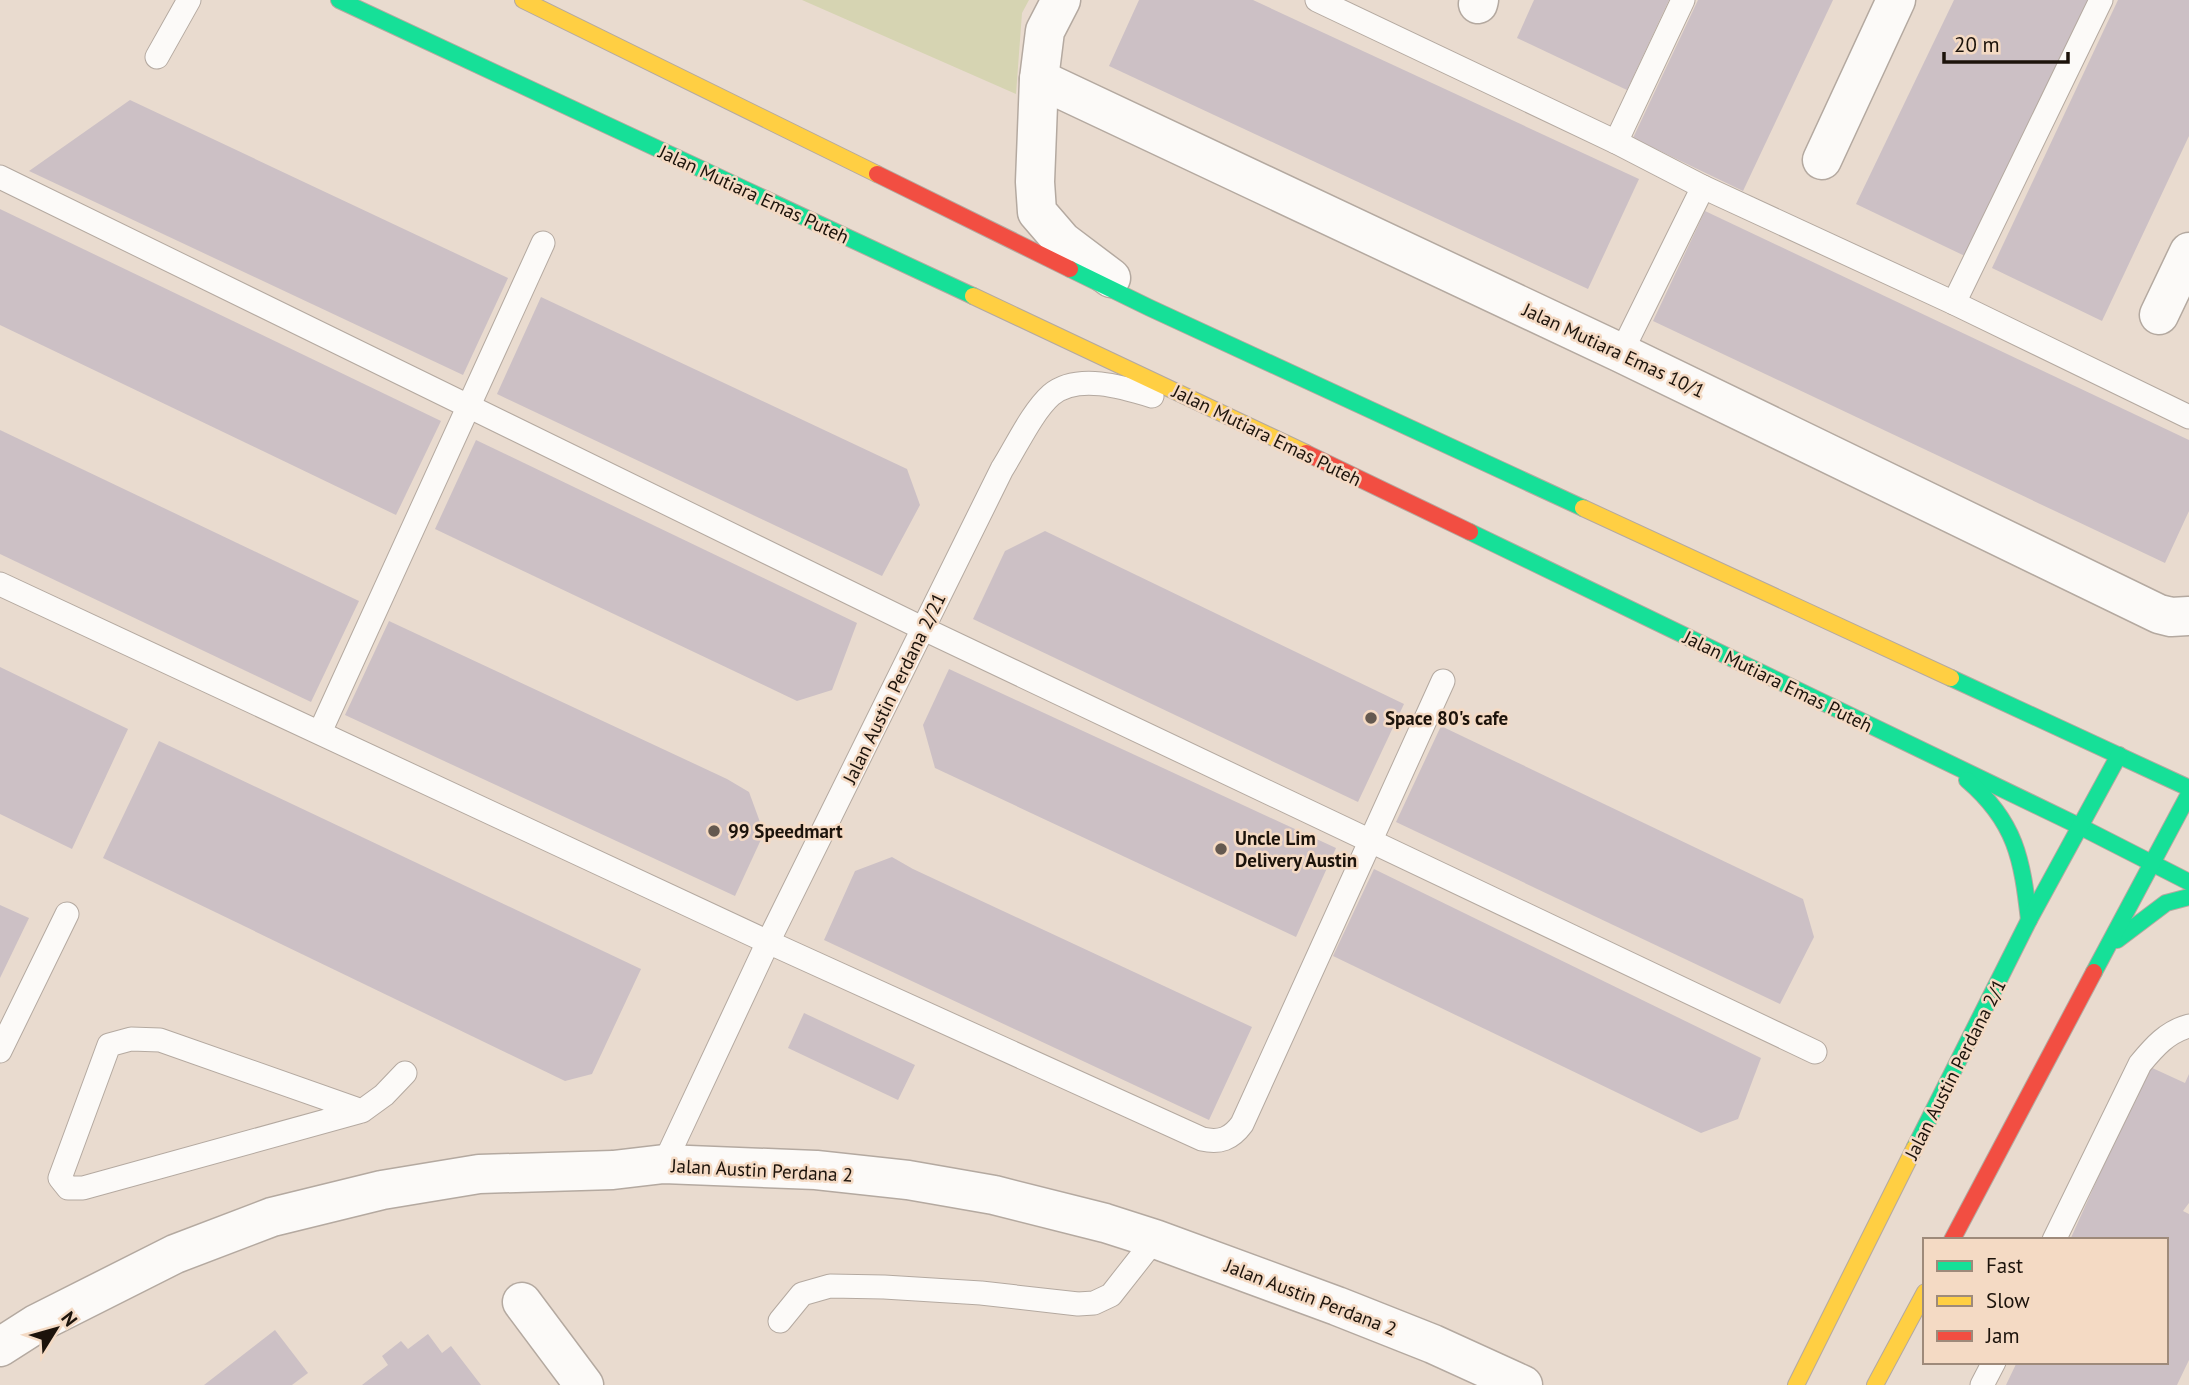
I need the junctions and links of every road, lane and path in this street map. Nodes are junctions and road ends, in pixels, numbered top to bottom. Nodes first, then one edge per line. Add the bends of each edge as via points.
1 (189, 0) edge
2 (339, 0) edge
3 (523, 0) edge
4 (1061, 0) edge
5 (1317, 0) edge
6 (1683, 0) edge
7 (1896, 0) edge
8 (2101, 0) edge
9 (157, 57) dead end
10 (1039, 79) junction
11 (1616, 142) junction
12 (1822, 160) dead end
13 (0, 177) edge
14 (1703, 187) junction
15 (543, 243) dead end
16 (2189, 252) edge
17 (1955, 303) junction
18 (1150, 307) junction
19 (2159, 315) dead end
20 (1620, 353) junction
21 (469, 405) junction
22 (2189, 417) edge
23 (1239, 421) junction
24 (0, 584) edge
25 (2189, 616) edge
26 (924, 629) junction
27 (1443, 681) dead end
28 (320, 732) junction
29 (2119, 755) junction
30 (2166, 760) dead end
31 (1951, 765) junction
32 (2189, 788) edge
33 (2189, 794) edge
34 (2079, 826) junction
35 (1370, 841) junction
36 (2153, 863) junction
37 (2189, 881) edge
38 (2189, 897) edge
39 (67, 914) dead end
40 (2029, 920) junction
41 (768, 942) junction
42 (2108, 947) junction
43 (2189, 1026) edge
44 (0, 1051) edge
45 (1815, 1052) dead end
46 (405, 1073) dead end
47 (362, 1111) junction
48 (664, 1164) junction
49 (1953, 1238) edge
50 (2055, 1238) edge
51 (1155, 1239) junction
52 (1923, 1296) edge
53 (522, 1302) dead end
54 (780, 1321) dead end
55 (0, 1347) edge
56 (1993, 1364) edge
57 (584, 1385) edge
58 (1523, 1385) edge
59 (1796, 1385) edge
60 (1875, 1385) edge
61 (1983, 1385) edge

1 - 9 lane
2 - 23 street, Jalan Mutiara Emas Puteh
3 - 18 street
4 - 10 street via 1045,31
5 - 11 lane
6 - 11 lane
7 - 12 street
8 - 17 lane
10 - 18 street via 1037,212 1062,241
10 - 20 street, Jalan Mutiara Emas 10/1
11 - 14 lane
13 - 21 lane
14 - 17 lane
14 - 20 lane
15 - 21 lane
16 - 19 street
17 - 22 lane
18 - 29 street
20 - 25 street, Jalan Mutiara Emas 10/1 via 2159,614
21 - 26 lane
21 - 28 lane
23 - 26 lane, Jalan Austin Perdana 2/21 via 1127,388 1087,384 1052,394 1002,469
23 - 31 street, Jalan Mutiara Emas Puteh
24 - 28 lane
26 - 35 lane
26 - 41 lane, Jalan Austin Perdana 2/21
27 - 35 lane
28 - 41 lane
29 - 30 street
29 - 32 street
29 - 34 street, Jalan Austin Perdana 2/1
31 - 34 street, Jalan Mutiara Emas Puteh
31 - 40 street via 1991,802 2012,835 2023,868
33 - 36 street
34 - 36 street, Jalan Mutiara Emas Puteh
34 - 40 street, Jalan Austin Perdana 2/1
35 - 41 lane via 1242,1124 1225,1139 1202,1139
35 - 45 lane
36 - 37 street, Jalan Mutiara Emas Puteh
36 - 42 street
38 - 42 street via 2166,904
39 - 44 lane
40 - 59 street, Jalan Austin Perdana 2/1
41 - 48 lane, Jalan Austin Perdana 2/21
42 - 49 street
43 - 50 lane via 2158,1043 2140,1064
46 - 47 lane
47 - 47 lane via 160,1040 131,1039 109,1045 61,1178 68,1188 83,1188
48 - 51 street, Jalan Austin Perdana 2 via 816,1170 908,1180 994,1195
48 - 55 street, Jalan Austin Perdana 2 via 479,1174 272,1217 175,1254
51 - 54 lane via 1111,1295 1094,1303 830,1286 802,1294
51 - 58 street, Jalan Austin Perdana 2 via 1433,1344
52 - 60 street
53 - 57 street
56 - 61 lane

